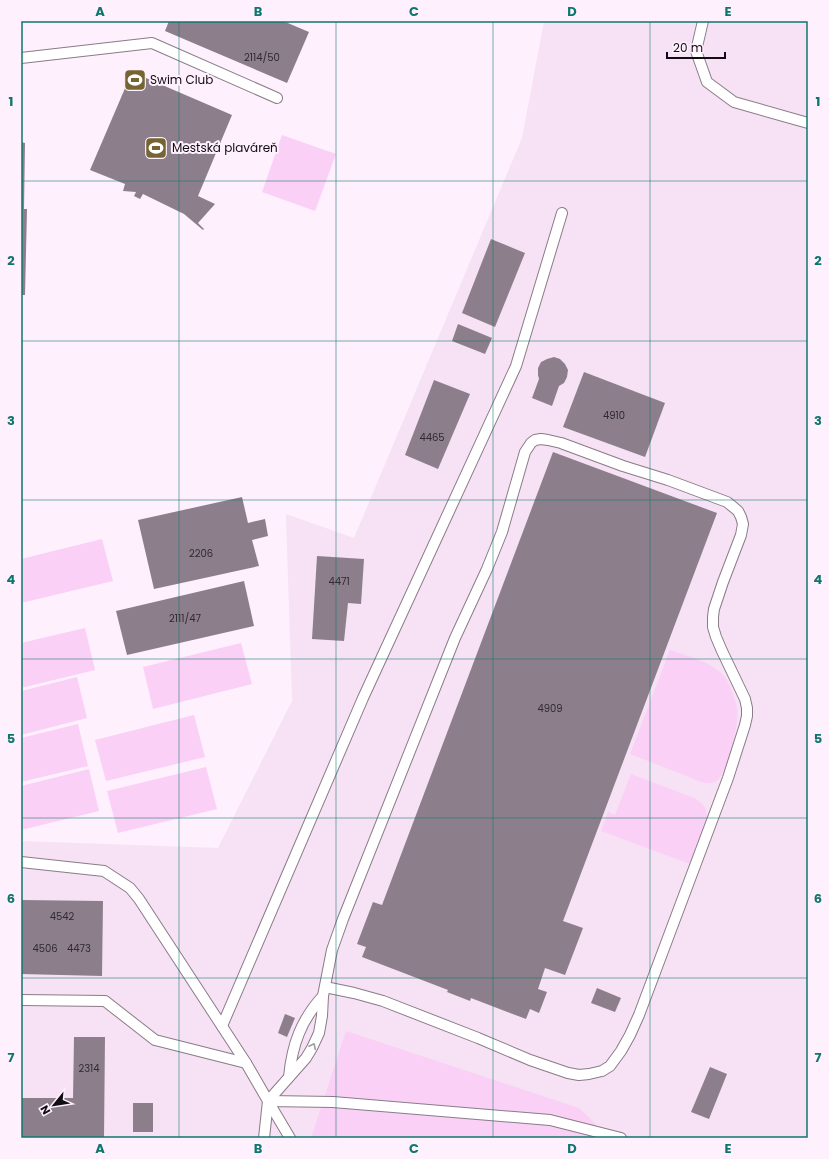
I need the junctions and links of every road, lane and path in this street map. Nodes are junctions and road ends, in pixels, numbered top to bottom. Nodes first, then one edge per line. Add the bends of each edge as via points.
1 (703, 21) edge
2 (21, 58) edge
3 (277, 98) dead end
4 (808, 123) edge
5 (562, 213) dead end
6 (21, 862) edge
7 (324, 992) junction
8 (21, 1000) edge
9 (222, 1026) junction
10 (246, 1063) junction
11 (289, 1077) junction
12 (268, 1102) junction
13 (264, 1138) edge
14 (290, 1138) edge
15 (621, 1138) edge

1 - 4 lane via 696,51 707,82 734,102
2 - 3 lane via 152,43
5 - 9 lane via 516,366 363,698
6 - 9 lane via 104,871 130,888
7 - 7 lane via 332,950 343,919 455,638 502,532 522,462 531,442 541,439 561,443 704,492 726,502 738,511 742,524 741,535 714,609 713,627 747,708 745,725 728,778 655,974 630,1036 610,1066 589,1074 568,1073 366,996
7 - 11 lane via 303,1024 292,1055
11 -> 7 lane via 306,1058 317,1038
8 - 10 lane via 105,1001 155,1040
9 - 10 lane
10 - 12 lane
11 - 12 lane
12 - 13 lane
12 - 14 lane
12 - 15 lane via 333,1102 550,1120

